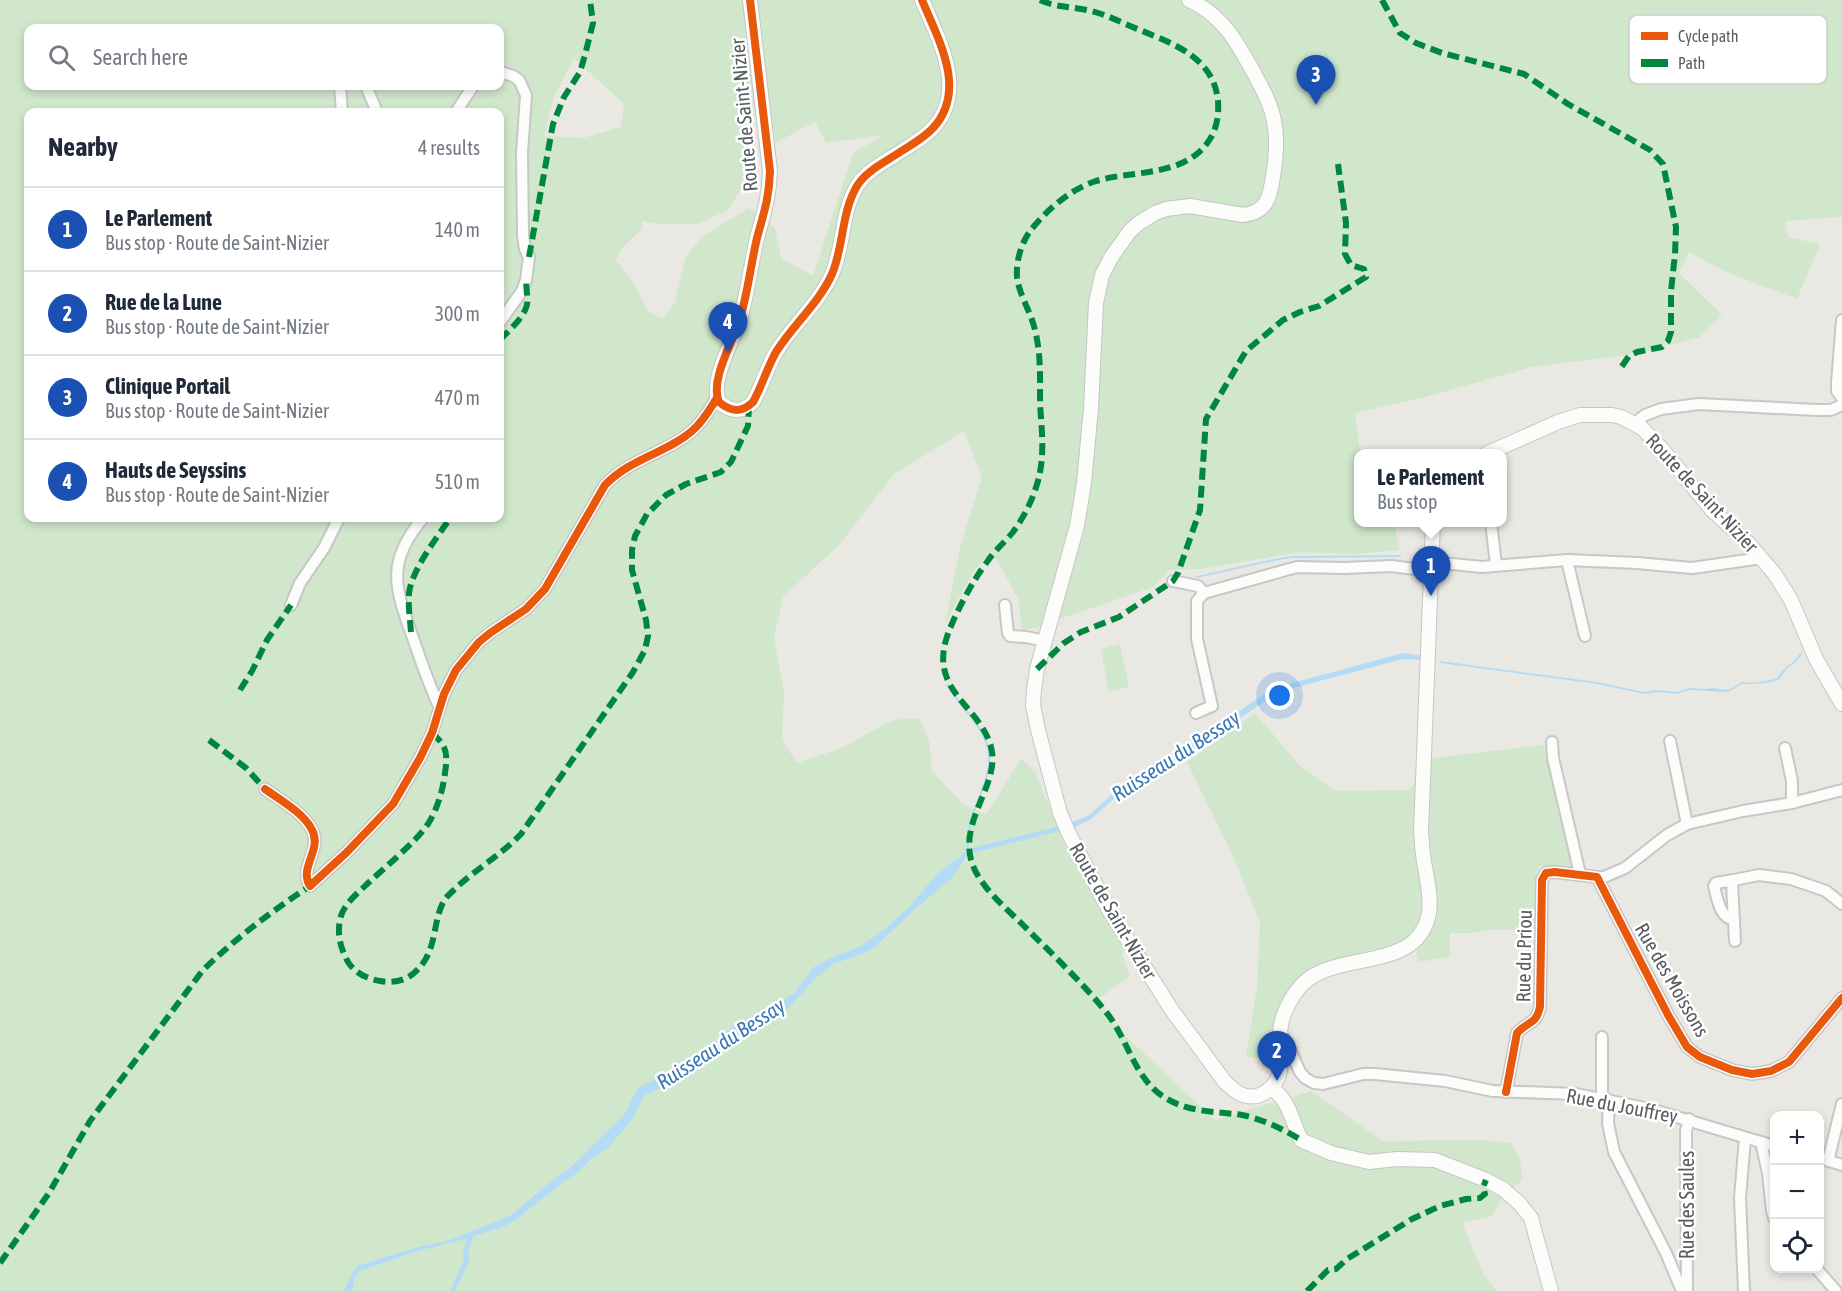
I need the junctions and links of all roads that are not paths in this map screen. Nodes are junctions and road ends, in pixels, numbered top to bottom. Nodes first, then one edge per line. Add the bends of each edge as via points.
1 (750, 0) edge
2 (922, 0) edge
3 (1189, 0) edge
4 (504, 73) edge
5 (340, 90) edge
6 (368, 90) edge
7 (470, 90) edge
8 (342, 108) edge
9 (375, 108) edge
10 (459, 108) edge
11 (504, 317) edge
12 (1842, 320) edge
13 (717, 398) junction
14 (1842, 398) edge
15 (1842, 405) edge
16 (1635, 423) junction
17 (1495, 449) edge
18 (337, 522) edge
19 (420, 522) edge
20 (1433, 527) edge
21 (1492, 527) edge
22 (1762, 558) junction
23 (1567, 560) junction
24 (1496, 565) junction
25 (1431, 566) junction
26 (1173, 581) dead end
27 (1204, 593) junction
28 (291, 605) dead end
29 (1005, 605) dead end
30 (1585, 636) dead end
31 (1045, 641) junction
32 (1842, 704) edge
33 (439, 706) junction
34 (1196, 712) dead end
35 (1670, 741) dead end
36 (1552, 742) dead end
37 (1785, 748) dead end
38 (265, 789) dead end
39 (1842, 790) edge
40 (1792, 803) junction
41 (1687, 824) junction
42 (1580, 874) junction
43 (1597, 877) junction
44 (1734, 880) junction
45 (1842, 904) edge
46 (1734, 919) junction
47 (1735, 941) dead end
48 (1842, 998) edge
49 (1280, 1036) junction
50 (1602, 1037) dead end
51 (1271, 1088) junction
52 (1506, 1092) junction
53 (1606, 1099) junction
54 (1842, 1104) edge
55 (1689, 1119) junction
56 (1744, 1138) junction
57 (1761, 1142) junction
58 (1770, 1145) edge
59 (1824, 1159) edge
60 (1842, 1166) edge
61 (1770, 1188) edge
62 (1820, 1273) edge
63 (1551, 1291) edge
64 (1682, 1291) edge
65 (1687, 1291) edge
66 (1744, 1291) edge
67 (1836, 1291) edge

1 - 13 main road, Route de Saint-Nizier via 770,171 769,198 742,312 718,379
2 - 13 main road via 946,60 950,81 946,107 939,121 927,134 866,175 857,186 847,208 831,276 776,352 749,406 738,411 727,409
3 - 31 main road, Route de Saint-Nizier via 1211,12 1227,29 1269,102 1277,144 1271,192 1262,208 1251,214 1190,206 1155,213 1130,231 1108,262 1096,303 1091,408 1077,526
4 - 11 street via 519,80 526,95 523,235 529,257 526,280
5 - 8 street
6 - 9 street
7 - 10 street
12 - 14 street via 1837,390
13 - 33 street via 693,431 627,467 605,484 545,589 526,609 470,652 449,681
15 - 16 street via 1817,410 1699,404 1661,410
16 - 17 main road, Route de Saint-Nizier via 1612,414 1580,415
16 - 22 main road, Route de Saint-Nizier via 1649,434 1712,510
18 - 28 street
19 - 33 street via 402,551 398,588 405,618
20 - 25 main road
21 - 24 street
22 - 23 street via 1692,568
22 - 32 main road, Route de Saint-Nizier via 1791,600 1815,659
23 - 24 street
23 - 30 street
24 - 25 street
25 - 27 street via 1297,567
25 - 49 main road via 1421,832 1430,902 1426,923 1414,941 1399,952 1331,967 1311,977 1290,1002
26 - 27 street via 1198,586
27 - 34 street via 1197,602 1197,639 1212,706
29 - 31 street via 1010,636
31 - 51 main road, Route de Saint-Nizier via 1035,678 1035,716 1060,813 1088,873 1171,1009 1225,1082 1249,1096
33 - 38 street via 432,733 393,804 310,886 306,871 315,845 313,831
35 - 41 street
36 - 42 street
37 - 40 street
39 - 40 street
40 - 41 street
41 - 43 street via 1625,868
42 - 43 street
42 - 52 street, Rue du Priou via 1550,872 1543,876 1540,1007 1533,1023 1517,1033
43 - 48 street, Rue des Moissons via 1668,1015 1687,1047 1700,1057 1752,1074 1771,1071 1789,1062
44 - 45 street via 1759,875 1791,879 1826,891
44 - 46 street
44 - 46 street via 1714,886 1724,916
46 - 47 street
49 - 51 main road via 1280,1070
49 - 52 street, Rue du Jouffrey via 1286,1039 1299,1072 1314,1083 1375,1074
50 - 53 street
51 - 63 main road via 1288,1106 1301,1140 1331,1153 1369,1162 1397,1158 1436,1160 1503,1189 1531,1218
52 - 53 street, Rue du Jouffrey
53 - 55 street, Rue du Jouffrey
53 - 64 street via 1614,1152
54 - 59 street
55 - 56 street, Rue du Jouffrey
55 - 65 street, Rue des Saules
56 - 57 street, Rue du Jouffrey
56 - 66 street via 1740,1198
57 - 58 street, Rue du Jouffrey
57 - 61 street
59 - 60 street
62 - 67 street

